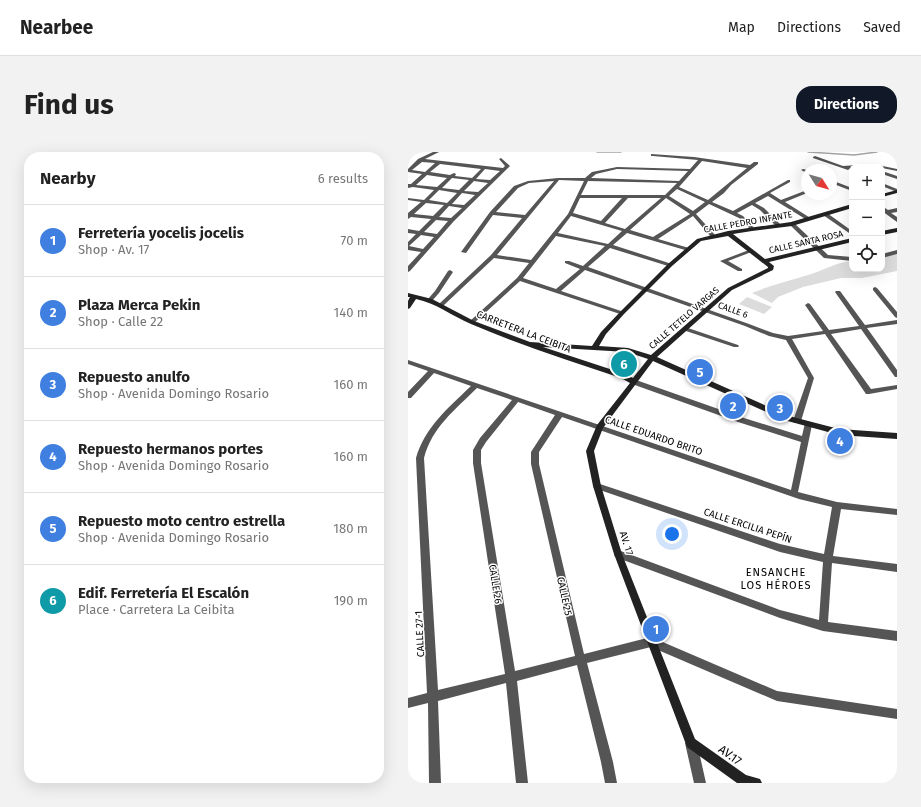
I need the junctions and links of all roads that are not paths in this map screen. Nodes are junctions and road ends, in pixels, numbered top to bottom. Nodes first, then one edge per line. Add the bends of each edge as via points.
1 (438, 152) edge
2 (706, 152) edge
3 (653, 155) dead end
4 (815, 157) dead end
5 (502, 159) dead end
6 (704, 159) junction
7 (420, 160) junction
8 (756, 162) dead end
9 (438, 163) junction
10 (464, 164) junction
11 (751, 167) junction
12 (843, 167) junction
13 (484, 168) junction
14 (504, 170) junction
15 (692, 170) junction
16 (849, 170) edge
17 (897, 170) edge
18 (408, 171) edge
19 (426, 173) junction
20 (885, 173) edge
21 (452, 176) junction
22 (897, 178) edge
23 (474, 179) junction
24 (558, 179) junction
25 (587, 180) junction
26 (788, 181) dead end
27 (492, 182) junction
28 (681, 182) junction
29 (837, 184) edge
30 (410, 185) edge
31 (885, 185) edge
32 (676, 187) junction
33 (438, 188) junction
34 (408, 189) edge
35 (849, 189) edge
36 (897, 191) edge
37 (461, 192) junction
38 (801, 193) edge
39 (479, 194) junction
40 (767, 194) junction
41 (885, 195) edge
42 (579, 196) junction
43 (627, 196) junction
44 (666, 196) junction
45 (408, 199) edge
46 (425, 201) junction
47 (710, 201) junction
48 (780, 202) junction
49 (752, 203) junction
50 (449, 205) junction
51 (466, 207) junction
52 (849, 207) edge
53 (885, 210) edge
54 (897, 210) edge
55 (885, 211) edge
56 (492, 213) junction
57 (734, 213) junction
58 (570, 214) junction
59 (694, 214) junction
60 (825, 214) junction
61 (409, 216) edge
62 (526, 217) junction
63 (434, 219) junction
64 (809, 219) junction
65 (452, 220) junction
66 (897, 220) edge
67 (602, 223) junction
68 (792, 224) junction
69 (779, 226) junction
70 (752, 229) junction
71 (628, 230) junction
72 (897, 230) edge
73 (849, 231) edge
74 (408, 232) edge
75 (885, 232) edge
76 (420, 233) junction
77 (728, 233) junction
78 (555, 234) junction
79 (438, 236) junction
80 (712, 236) junction
81 (654, 239) junction
82 (849, 241) edge
83 (611, 246) junction
84 (408, 247) edge
85 (687, 249) junction
86 (816, 249) junction
87 (425, 251) junction
88 (751, 251) junction
89 (464, 252) dead end
90 (897, 252) edge
91 (885, 255) edge
92 (493, 256) junction
93 (849, 259) edge
94 (764, 261) junction
95 (533, 262) junction
96 (567, 262) dead end
97 (670, 265) junction
98 (585, 268) junction
99 (408, 269) edge
100 (740, 270) dead end
101 (450, 272) dead end
102 (519, 279) junction
103 (647, 289) junction
104 (875, 289) dead end
105 (558, 291) junction
106 (838, 292) dead end
107 (411, 295) edge
108 (430, 300) junction
109 (441, 305) junction
110 (808, 305) dead end
111 (408, 307) edge
112 (705, 310) junction
113 (622, 313) junction
114 (897, 316) edge
115 (472, 322) junction
116 (897, 322) edge
117 (862, 326) junction
118 (685, 329) junction
119 (827, 331) junction
120 (788, 338) junction
121 (531, 344) junction
122 (736, 346) dead end
123 (564, 347) junction
124 (595, 347) junction
125 (558, 355) junction
126 (652, 358) junction
127 (408, 362) edge
128 (433, 370) junction
129 (897, 375) edge
130 (634, 382) junction
131 (476, 385) junction
132 (897, 387) edge
133 (408, 396) edge
134 (518, 399) junction
135 (560, 414) junction
136 (797, 421) junction
137 (808, 425) junction
138 (600, 427) junction
139 (897, 436) edge
140 (805, 440) junction
141 (597, 486) junction
142 (794, 494) junction
143 (837, 505) junction
144 (897, 512) edge
145 (618, 554) junction
146 (828, 559) junction
147 (897, 568) edge
148 (823, 626) junction
149 (897, 636) edge
150 (650, 642) junction
151 (580, 660) junction
152 (511, 677) junction
153 (433, 697) junction
154 (408, 703) edge
155 (897, 714) edge
156 (691, 743) junction
157 (435, 783) edge
158 (522, 783) edge
159 (611, 783) edge
160 (700, 783) edge
161 (756, 783) edge

1 - 7 street
2 - 6 street via 708,156
3 - 6 street
4 - 12 street
5 - 14 street via 508,166
6 - 11 street
6 - 15 street
7 - 9 street
7 - 18 street
8 - 11 street
9 - 10 street
9 - 19 street
10 - 13 street
10 - 21 street
11 - 47 street
12 - 16 street
12 - 17 street via 873,165
13 - 14 street
13 - 23 street
14 - 27 street
15 - 25 street via 610,169 594,173
15 - 28 street
18 - 19 street
19 - 21 street
19 - 30 street
20 - 22 street
21 - 23 street
21 - 33 street
23 - 27 street
23 - 37 street
24 - 25 street
24 - 56 street via 539,179 516,187
24 - 62 street
25 - 28 street
25 - 42 street
26 - 40 street
27 - 39 street
28 - 32 street
29 - 35 street
30 - 33 street
30 - 34 street
31 - 36 street
32 - 44 street
32 - 47 street
33 - 37 street
33 - 46 street
36 - 41 main road
37 - 39 street
37 - 50 street
38 - 48 street
39 - 51 street
40 - 48 street
40 - 49 street
42 - 43 street
42 - 58 street
43 - 44 street
43 - 67 street
44 - 59 street
44 - 71 street
45 - 46 street
46 - 50 street
46 - 61 street
47 - 57 street
47 - 59 street
48 - 64 street
49 - 57 street
49 - 69 street
50 - 51 street
50 - 63 street
51 - 65 street
52 - 60 main road, CALLE PEDRO INFANTE
53 - 54 street
55 - 66 street
56 - 62 street
56 - 89 street
57 - 70 street via 741,216
58 - 67 street
58 - 78 street
59 - 80 street
59 - 81 street
60 - 64 main road, CALLE PEDRO INFANTE
60 - 73 street
61 - 63 street
62 - 92 street
63 - 65 street
63 - 76 street
64 - 68 main road, CALLE PEDRO INFANTE
65 - 79 street
67 - 71 street
68 - 69 main road, CALLE PEDRO INFANTE
68 - 86 street
69 - 70 main road, CALLE PEDRO INFANTE
70 - 77 main road, CALLE PEDRO INFANTE
71 - 81 street
71 - 83 street
72 - 75 main road
74 - 76 street
76 - 79 street
76 - 84 street
77 - 80 main road, CALLE PEDRO INFANTE
77 - 88 main road
78 - 83 street
78 - 95 street
79 - 87 street
80 - 85 main road, CALLE PEDRO INFANTE via 699,240
81 - 85 street
82 - 86 main road, CALLE SANTA ROSA
83 - 97 street
83 - 98 street
84 - 87 street
85 - 97 main road, CALLE PEDRO INFANTE
86 - 93 street via 828,258
86 - 94 main road, CALLE SANTA ROSA
87 - 99 street
88 - 94 main road
88 - 100 street via 723,260
90 - 91 street
92 - 95 street
92 - 109 street
94 - 112 main road, CALLE TETELO VARGAS via 771,269 730,289
95 - 102 street
96 - 98 street, CALLE 6
97 - 103 main road, CALLE PEDRO INFANTE
98 - 103 street, CALLE 6
98 - 105 street
101 - 108 street
102 - 105 street
102 - 115 street
103 - 112 street, CALLE 6
103 - 113 main road, CALLE PEDRO INFANTE
104 - 114 street
105 - 113 street
106 - 117 street
107 - 108 main road, CARRETERA LA CEIBITA
107 - 111 main road
108 - 109 main road, CARRETERA LA CEIBITA
109 - 115 main road, CARRETERA LA CEIBITA
110 - 119 street
112 - 118 main road, CALLE TETELO VARGAS
112 - 120 street, CALLE 6 via 771,335
113 - 124 main road, CALLE PEDRO INFANTE via 603,333
115 - 121 main road, CARRETERA LA CEIBITA
116 - 117 street, CALLE 6
117 - 119 street, CALLE 6
117 - 129 street
118 - 122 street
118 - 126 main road, CALLE TETELO VARGAS
119 - 120 street, CALLE 6
119 - 132 street via 869,392
120 - 136 street via 811,378
121 - 123 main road
121 - 125 main road, CARRETERA LA CEIBITA
123 - 124 main road
123 - 125 main road
124 - 126 main road via 628,350
125 - 130 main road, CARRETERA LA CEIBITA
126 - 130 main road, AV. 17
126 - 136 main road
127 - 128 street, CALLE EDUARDO BRITO
128 - 131 street, CALLE EDUARDO BRITO
128 - 133 street
130 - 138 main road, AV. 17
130 - 140 street
131 - 134 street, CALLE EDUARDO BRITO
131 - 153 street, CALLE 27-1 via 430,431 422,444 420,458
134 - 135 street, CALLE EDUARDO BRITO
134 - 152 street, CALLE 26 via 477,450
135 - 138 street, CALLE EDUARDO BRITO
135 - 151 street, CALLE 25 via 535,452 535,464
136 - 137 main road
137 - 139 main road via 839,432
137 - 140 street
138 - 141 main road, AV. 17 via 590,451
138 - 142 street, CALLE EDUARDO BRITO
140 - 142 street
141 - 145 main road, AV. 17
141 - 146 street, CALLE ERCILIA PEPÍN via 780,548
142 - 143 street, CALLE EDUARDO BRITO
143 - 144 street, CALLE EDUARDO BRITO
143 - 146 street
145 - 148 street via 780,614
145 - 150 main road, AV. 17
146 - 147 street, CALLE ERCILIA PEPÍN
146 - 148 street
148 - 149 street
150 - 151 street
150 - 155 street via 777,696
150 - 156 main road, AV. 17
151 - 152 street
151 - 159 street, CALLE 25
152 - 153 street
152 - 158 street, CALLE 26
153 - 154 street
153 - 157 street, CALLE 27-1
156 - 160 street
156 - 161 main road, AV.17 via 743,780

